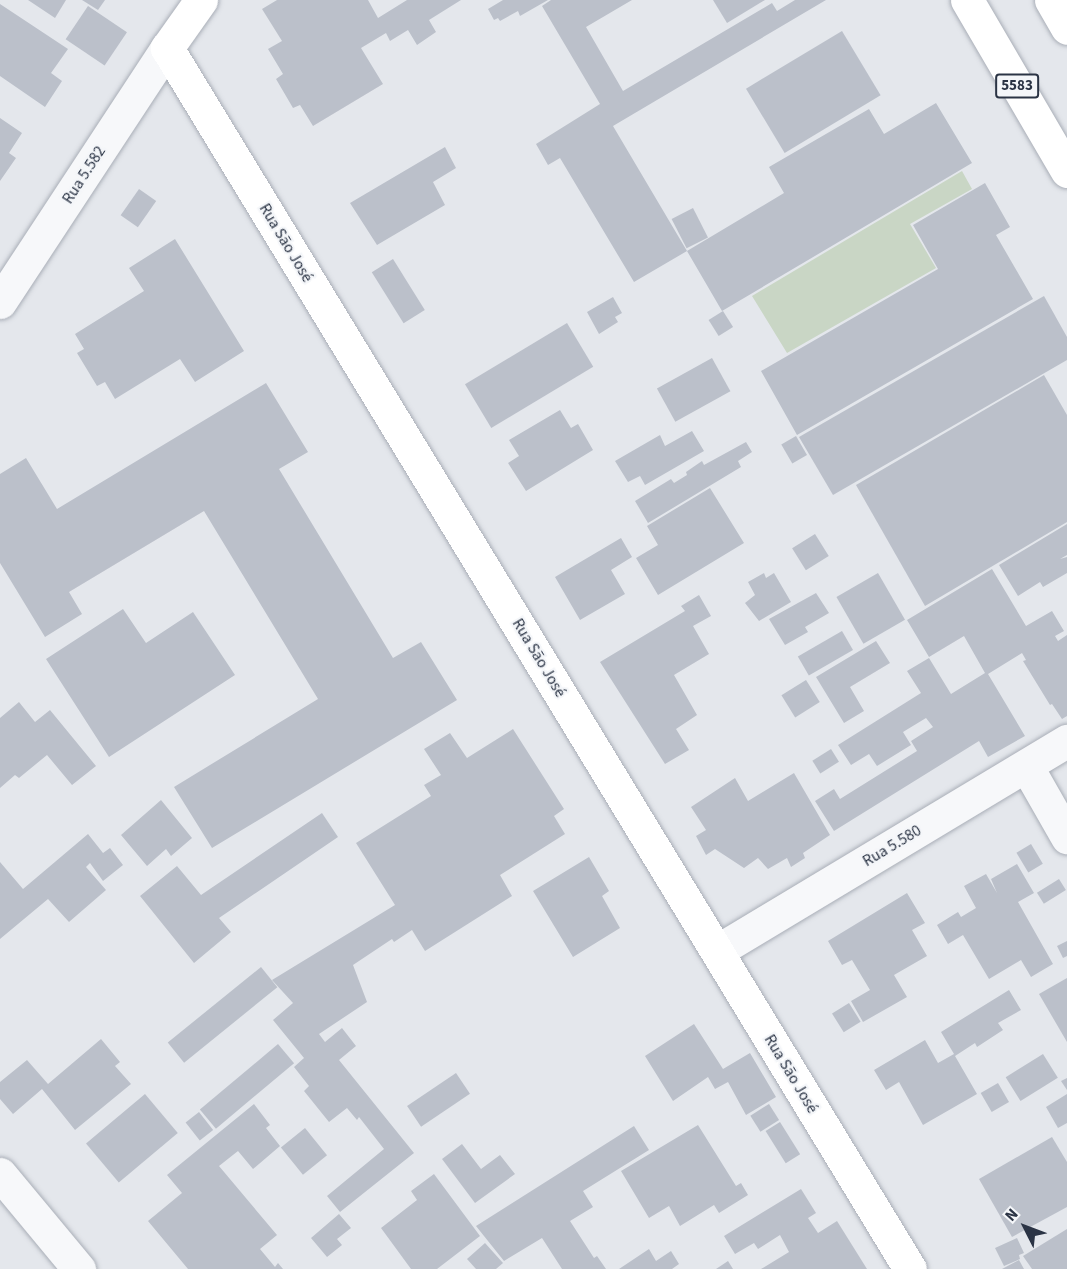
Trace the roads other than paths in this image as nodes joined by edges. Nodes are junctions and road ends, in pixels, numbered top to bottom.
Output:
1 (201, 0) edge
2 (967, 0) edge
3 (1051, 0) edge
4 (1067, 28) edge
5 (167, 48) junction
6 (1067, 171) edge
7 (0, 302) edge
8 (1067, 741) edge
9 (1027, 767) junction
10 (1067, 837) edge
11 (717, 951) junction
12 (0, 1174) edge
13 (79, 1269) edge
14 (910, 1269) edge

1 - 5 main road
2 - 6 main road, 5583
3 - 4 main road
5 - 7 street, Rua 5.582
5 - 11 main road, Rua São José
8 - 9 street, Rua 5.580
9 - 10 street
9 - 11 street, Rua 5.580
11 - 14 main road, Rua São José
12 - 13 street

